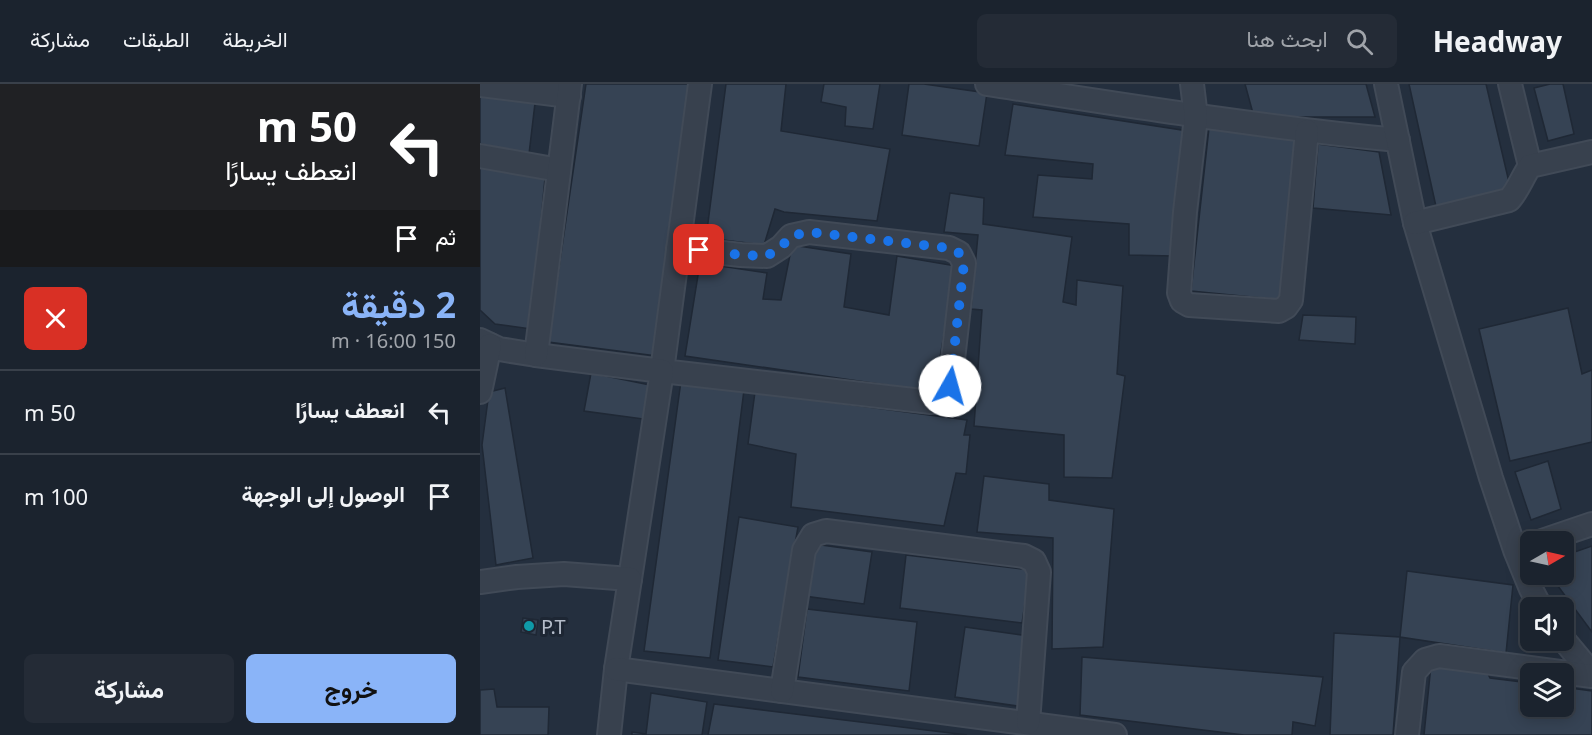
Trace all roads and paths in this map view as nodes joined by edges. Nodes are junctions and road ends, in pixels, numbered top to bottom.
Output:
1 (700, 84) edge
2 (987, 84) edge
3 (1192, 84) edge
4 (1386, 84) edge
5 (1510, 84) edge
6 (480, 85) edge
7 (569, 90) edge
8 (1196, 117) junction
9 (1307, 131) junction
10 (1398, 140) junction
11 (1592, 152) edge
12 (480, 156) edge
13 (1530, 166) junction
14 (559, 170) junction
15 (1415, 223) junction
16 (678, 248) junction
17 (485, 342) edge
18 (536, 355) junction
19 (662, 371) junction
20 (480, 392) edge
21 (1592, 524) edge
22 (1571, 531) edge
23 (1520, 542) edge
24 (630, 579) junction
25 (480, 582) edge
26 (1573, 651) edge
27 (616, 669) junction
28 (1592, 675) edge
29 (782, 691) junction
30 (1028, 723) junction
31 (609, 735) edge
32 (1115, 735) edge
33 (1407, 735) edge

1 - 16 street
2 - 8 street
3 - 8 street
4 - 10 street
5 - 13 street
6 - 7 street
7 - 14 street
8 - 9 street
8 - 9 street
9 - 10 street
10 - 15 street
11 - 13 street
12 - 14 street
13 - 15 street
14 - 18 street
15 - 23 street
16 - 19 street
16 - 19 street
17 - 18 street
17 - 20 street
18 - 19 street
19 - 24 street
21 - 22 street
24 - 25 street
24 - 27 street
26 - 28 street
27 - 29 street
27 - 31 street
28 - 33 street
29 - 30 street
29 - 30 street
30 - 32 street

